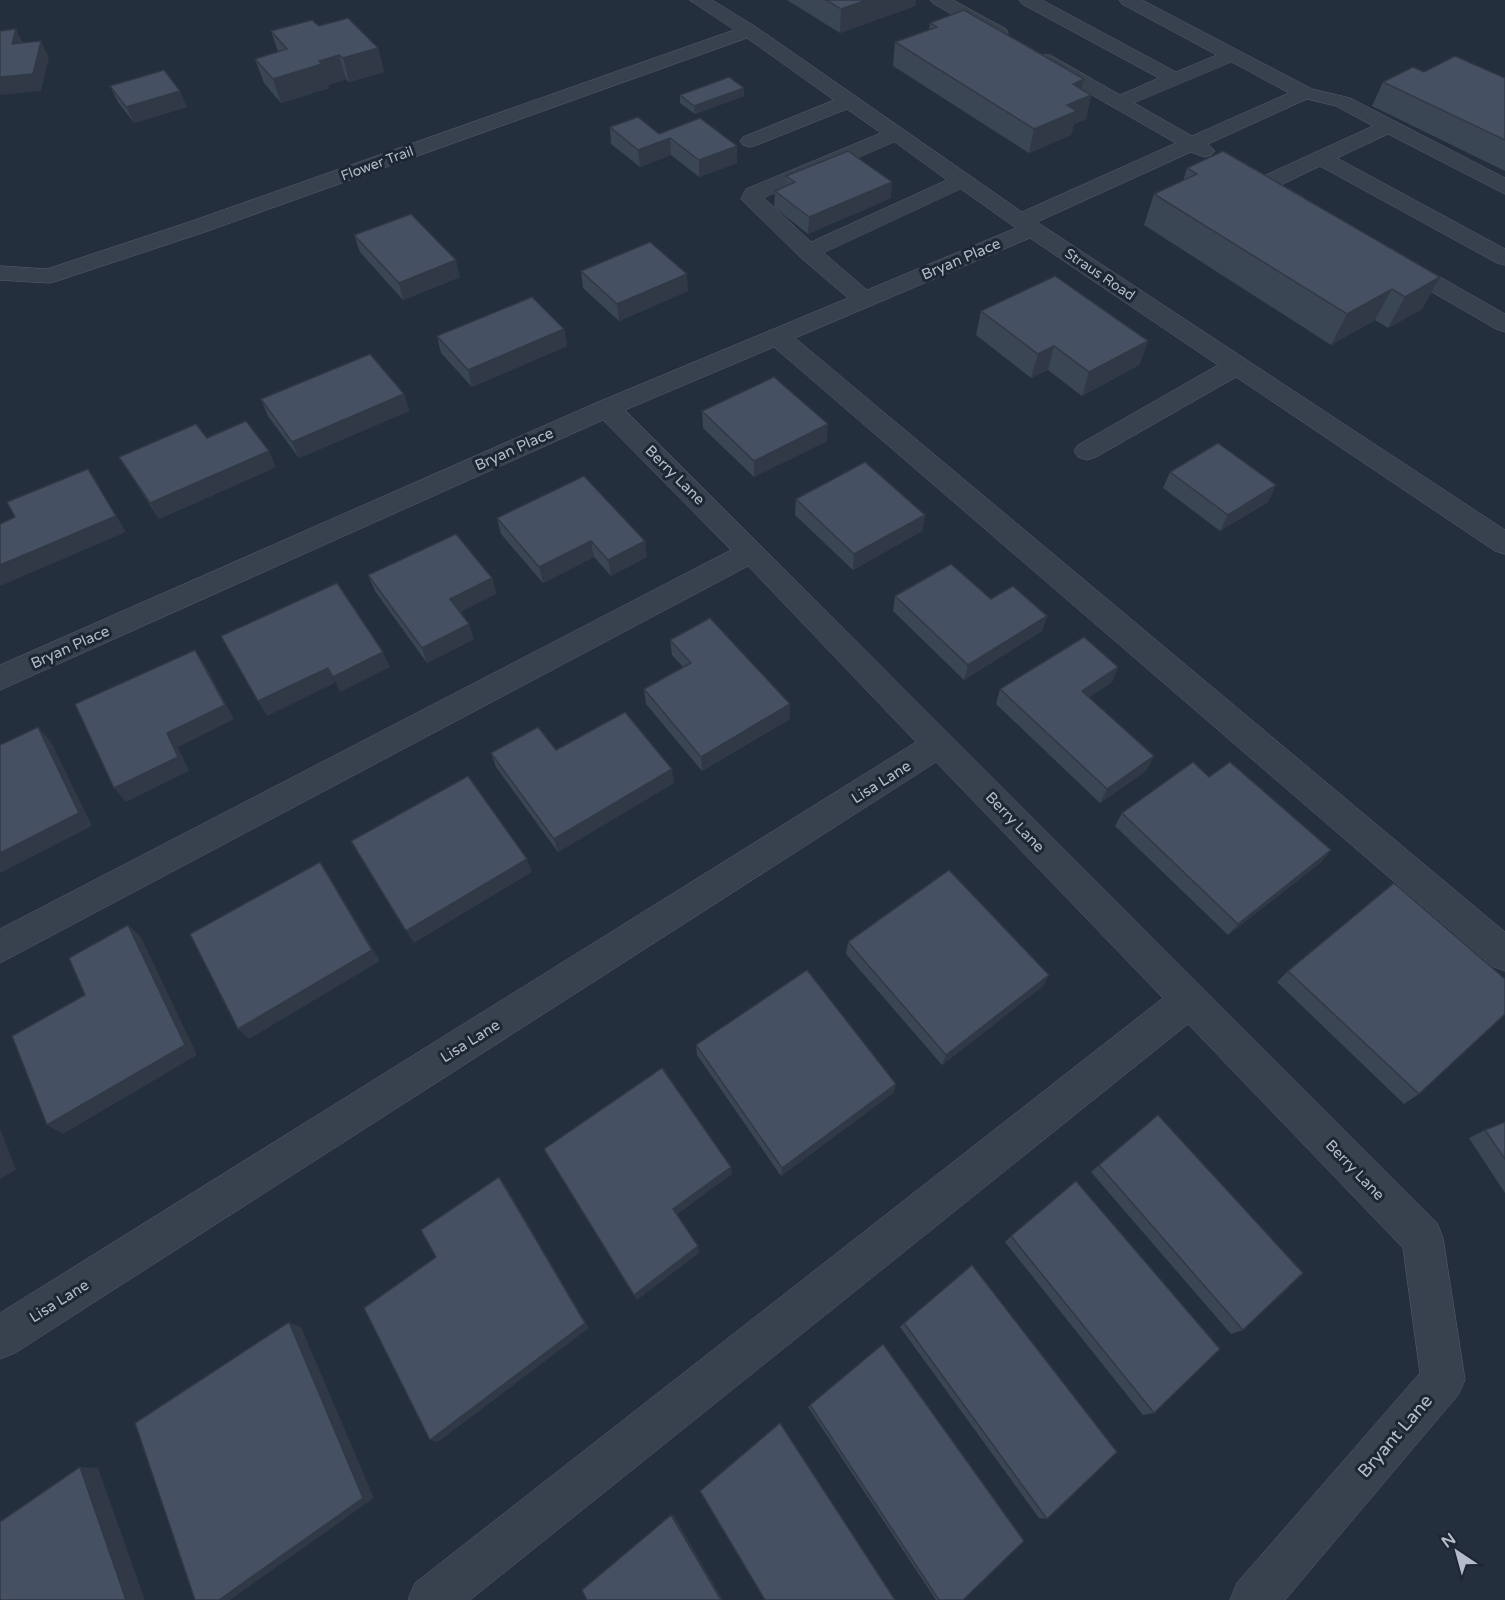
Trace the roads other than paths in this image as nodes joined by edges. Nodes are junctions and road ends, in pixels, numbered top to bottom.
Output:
1 (699, 0) edge
2 (940, 0) edge
3 (1028, 0) edge
4 (1128, 0) edge
5 (749, 31) junction
6 (1233, 55) junction
7 (1175, 79) junction
8 (1305, 93) junction
9 (849, 101) junction
10 (1119, 102) junction
11 (1389, 126) junction
12 (897, 134) junction
13 (750, 141) dead end
14 (1191, 144) junction
15 (1321, 158) junction
16 (1220, 159) edge
17 (962, 180) junction
18 (1505, 187) edge
19 (1312, 213) edge
20 (1026, 225) junction
21 (808, 252) junction
22 (1383, 254) edge
23 (1505, 258) edge
24 (0, 273) edge
25 (865, 300) junction
26 (1505, 324) edge
27 (778, 337) junction
28 (1238, 365) junction
29 (607, 408) junction
30 (1088, 451) dead end
31 (1505, 544) edge
32 (751, 552) junction
33 (0, 678) edge
34 (939, 744) junction
35 (0, 947) edge
36 (1505, 954) edge
37 (1189, 1000) junction
38 (1422, 1238) joint
39 (0, 1338) edge
40 (432, 1600) edge
41 (1254, 1600) edge

1 - 5 street, Straus Road
2 - 10 street
3 - 7 street
4 - 6 street
5 - 9 street, Straus Road
5 - 24 street, Flower Trail
6 - 7 street
6 - 8 street
7 - 10 street
8 - 11 street
8 - 14 street, Bryan Place
9 - 12 street, Straus Road
9 - 13 street
10 - 14 street
11 - 15 street
11 - 18 street
12 - 17 street, Straus Road
12 - 21 street
14 - 16 street
14 - 20 street, Bryan Place
15 - 19 street
15 - 23 street
17 - 20 street, Straus Road
17 - 21 street
20 - 25 street, Bryan Place
20 - 28 street, Straus Road
21 - 25 street
22 - 26 street
25 - 27 street, Bryan Place
27 - 29 street, Bryan Place
27 - 36 street
28 - 30 street
28 - 31 street, Straus Road
29 - 32 street, Berry Lane
29 - 33 street, Bryan Place
32 - 34 street, Berry Lane
32 - 35 street
34 - 37 street, Berry Lane
34 - 39 street, Lisa Lane
37 - 38 street, Berry Lane
37 - 40 street
38 - 41 street, Bryant Lane

